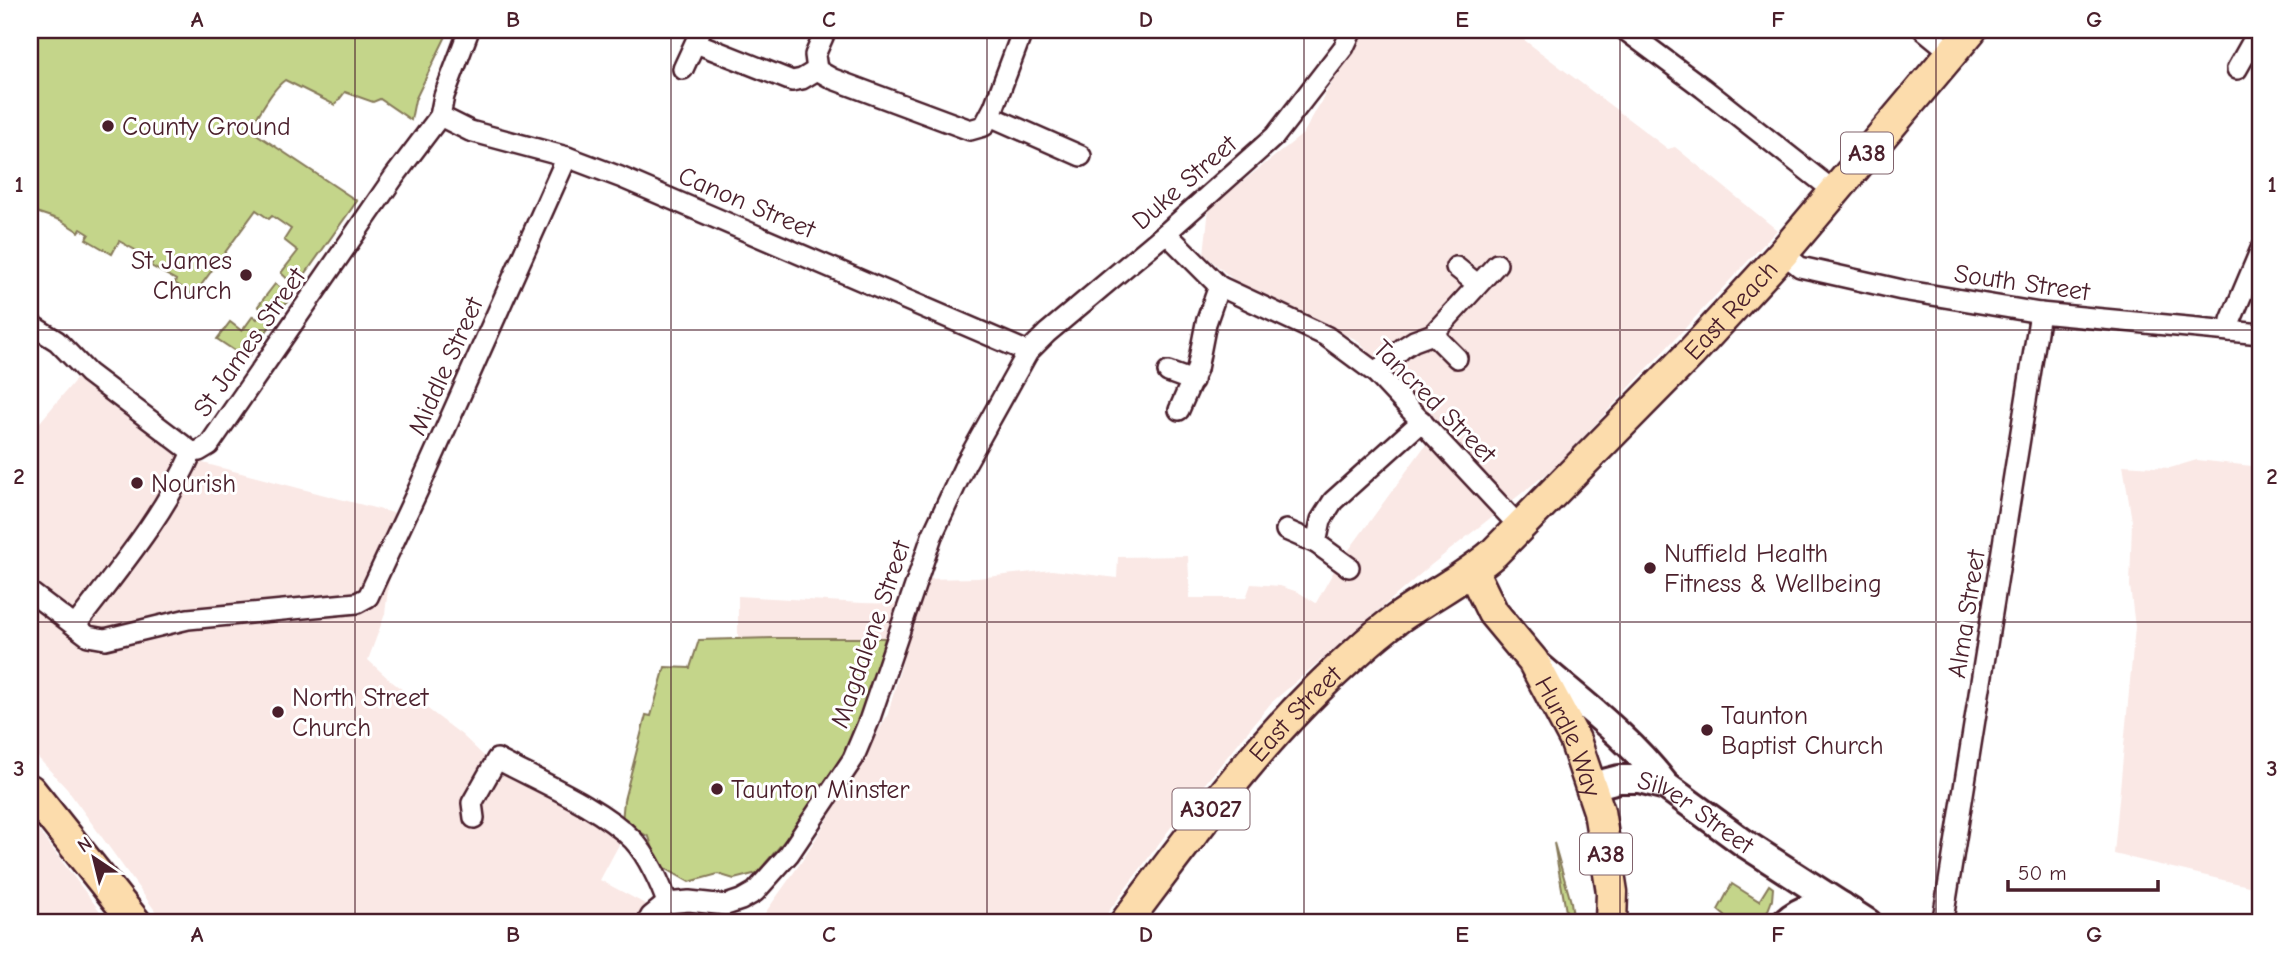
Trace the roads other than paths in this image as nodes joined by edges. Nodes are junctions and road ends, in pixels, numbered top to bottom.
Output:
1 (469, 30) edge
2 (826, 30) edge
3 (1023, 30) edge
4 (1352, 30) edge
5 (1625, 30) edge
6 (1924, 30) edge
7 (1971, 30) edge
8 (699, 36) edge
9 (2257, 42) edge
10 (1952, 54) junction
11 (683, 69) dead end
12 (2237, 69) dead end
13 (817, 70) junction
14 (440, 116) junction
15 (987, 121) junction
16 (1081, 156) dead end
17 (568, 157) junction
18 (1835, 192) junction
19 (1166, 233) junction
20 (2261, 249) edge
21 (1783, 253) junction
22 (1497, 264) dead end
23 (1456, 267) dead end
24 (1477, 284) junction
25 (1219, 286) junction
26 (2040, 313) junction
27 (30, 324) edge
28 (2230, 331) junction
29 (1433, 334) junction
30 (2261, 334) edge
31 (1028, 352) junction
32 (1457, 358) dead end
33 (1168, 372) dead end
34 (1376, 373) junction
35 (1193, 381) junction
36 (1179, 410) dead end
37 (1422, 421) junction
38 (192, 452) junction
39 (1519, 526) junction
40 (1286, 530) dead end
41 (1315, 543) junction
42 (1349, 567) dead end
43 (1473, 572) junction
44 (30, 592) edge
45 (75, 626) junction
46 (1533, 660) junction
47 (1592, 786) junction
48 (1666, 786) junction
49 (30, 790) edge
50 (474, 818) dead end
51 (1789, 872) junction
52 (667, 903) junction
53 (1842, 905) junction
54 (1790, 919) edge
55 (136, 923) edge
56 (647, 923) edge
57 (1125, 923) edge
58 (1611, 923) edge
59 (1868, 923) edge
60 (1940, 923) edge

1 - 14 street
2 - 13 street
3 - 15 street
4 - 19 street, Duke Street
5 - 18 street
6 - 10 street
7 - 10 main road, East Reach / A38
8 - 11 street
8 - 13 street
9 - 12 street
10 - 18 main road, East Reach / A38
13 - 15 street
14 - 17 street, Canon Street
14 - 38 street, St James Street
15 - 16 street
17 - 31 street, Canon Street
17 - 45 street, Middle Street
18 - 21 main road, East Reach / A38
19 - 25 street, Tancred Street
19 - 31 street, Duke Street
20 - 28 street
21 - 26 street, South Street
21 - 39 main road, East Reach / A38
22 - 24 street
23 - 24 street
24 - 29 street
25 - 34 street, Tancred Street
25 - 35 street
26 - 28 street, South Street
26 - 60 street, Alma Street
27 - 38 street
28 - 30 street, South Street
29 - 32 street
29 - 34 street
31 - 52 street, Magdalene Street
33 - 35 street
34 - 37 street, Tancred Street
35 - 36 street
37 - 39 street, Tancred Street
37 - 41 street
38 - 45 street, St James Street
39 - 43 main road, East Reach / A38
40 - 41 street
41 - 42 street
43 - 46 main road, Hurdle Way / A38
43 - 57 main road, East Street / A3027
44 - 45 street
46 - 47 main road, Hurdle Way / A38
46 - 48 main road
47 - 48 main road, Silver Street
47 - 58 main road, Hurdle Way / A38
48 - 51 main road, Silver Street
49 - 55 main road
50 - 52 street
51 - 53 main road, Silver Street
51 - 54 main road
52 - 56 street
53 - 54 main road
53 - 59 main road, Silver Street

